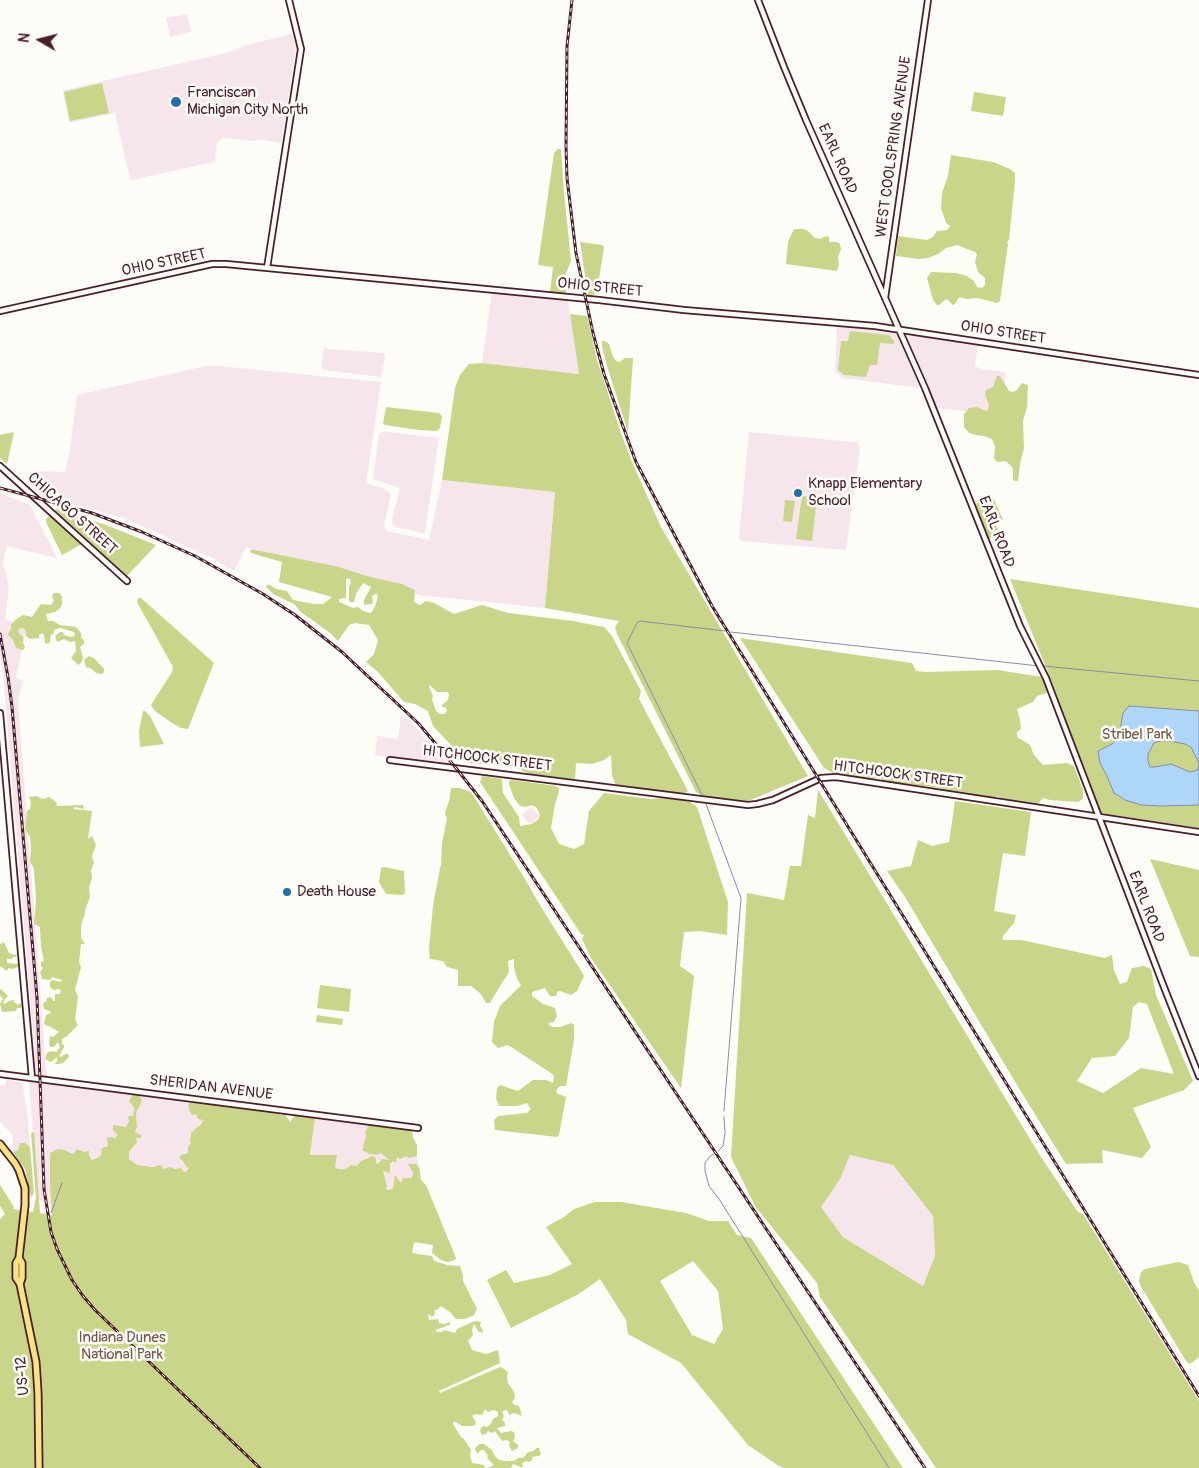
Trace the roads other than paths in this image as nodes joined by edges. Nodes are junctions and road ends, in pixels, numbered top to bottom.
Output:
1 (289, 0) edge
2 (758, 0) edge
3 (928, 0) edge
4 (268, 268) junction
5 (885, 298) junction
6 (0, 311) edge
7 (899, 329) junction
8 (1199, 375) edge
9 (0, 466) edge
10 (127, 581) dead end
11 (0, 713) edge
12 (390, 760) dead end
13 (1099, 817) junction
14 (1199, 832) edge
15 (0, 1074) edge
16 (1199, 1076) edge
17 (32, 1078) junction
18 (418, 1128) dead end
19 (0, 1144) edge
20 (39, 1468) edge

1 - 4 street
2 - 5 street, EARL ROAD
3 - 5 street, WEST COOLSPRING AVENUE
4 - 6 street, OHIO STREET
4 - 7 street, OHIO STREET
5 - 7 street, EARL ROAD
7 - 8 street, OHIO STREET
7 - 13 street, EARL ROAD
9 - 10 street, CHICAGO STREET
11 - 17 street
12 - 13 street, HITCHCOCK STREET
13 - 14 street, HITCHCOCK STREET
13 - 16 street, EARL ROAD
15 - 17 street, SHERIDAN AVENUE
17 - 18 street, SHERIDAN AVENUE
19 - 20 main road, US-12

